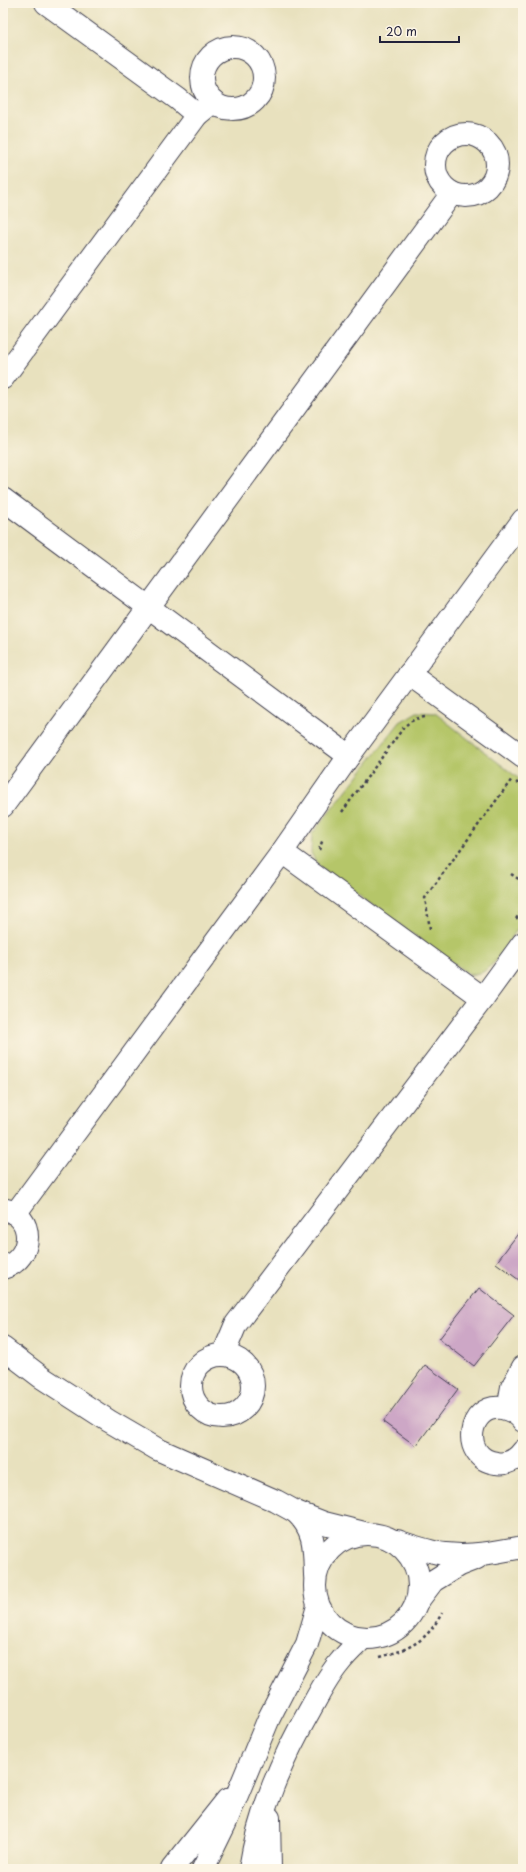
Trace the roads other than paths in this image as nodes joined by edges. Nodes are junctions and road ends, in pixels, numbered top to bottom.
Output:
1 (46, 3) edge
2 (452, 193) dead end
3 (3, 378) edge
4 (3, 499) edge
5 (523, 520) edge
6 (150, 607) junction
7 (409, 674) junction
8 (349, 756) junction
9 (523, 757) edge
10 (3, 806) edge
11 (282, 852) junction
12 (523, 943) edge
13 (484, 998) junction
14 (9, 1212) edge
15 (3, 1268) edge
16 (3, 1348) edge
17 (224, 1355) dead end
18 (523, 1368) edge
19 (516, 1415) edge
20 (523, 1451) edge
21 (296, 1512) junction
22 (364, 1534) junction
23 (392, 1540) junction
24 (523, 1548) edge
25 (488, 1554) junction
26 (316, 1578) junction
27 (417, 1602) junction
28 (318, 1606) junction
29 (363, 1638) junction
30 (242, 1782) junction
31 (270, 1791) junction
32 (172, 1869) edge
33 (203, 1869) edge
34 (250, 1869) edge
35 (270, 1869) edge

1 - 3 street
2 - 6 street
4 - 6 street
5 - 7 street
6 - 8 street
6 - 10 street
7 - 8 street
7 - 9 street
8 - 11 street
11 - 13 street
11 - 14 street
12 - 13 street
13 - 17 street
14 - 15 street
16 - 21 street
18 - 19 street
19 - 20 street
21 - 22 street
21 - 26 street
22 - 23 street
22 - 26 street
23 - 25 street
23 - 27 street
24 - 25 street
25 - 27 street
26 - 28 street
27 - 29 street
28 - 29 street
28 - 30 street
29 - 31 street
30 - 32 street
30 - 33 street
31 - 34 street
31 - 35 street

